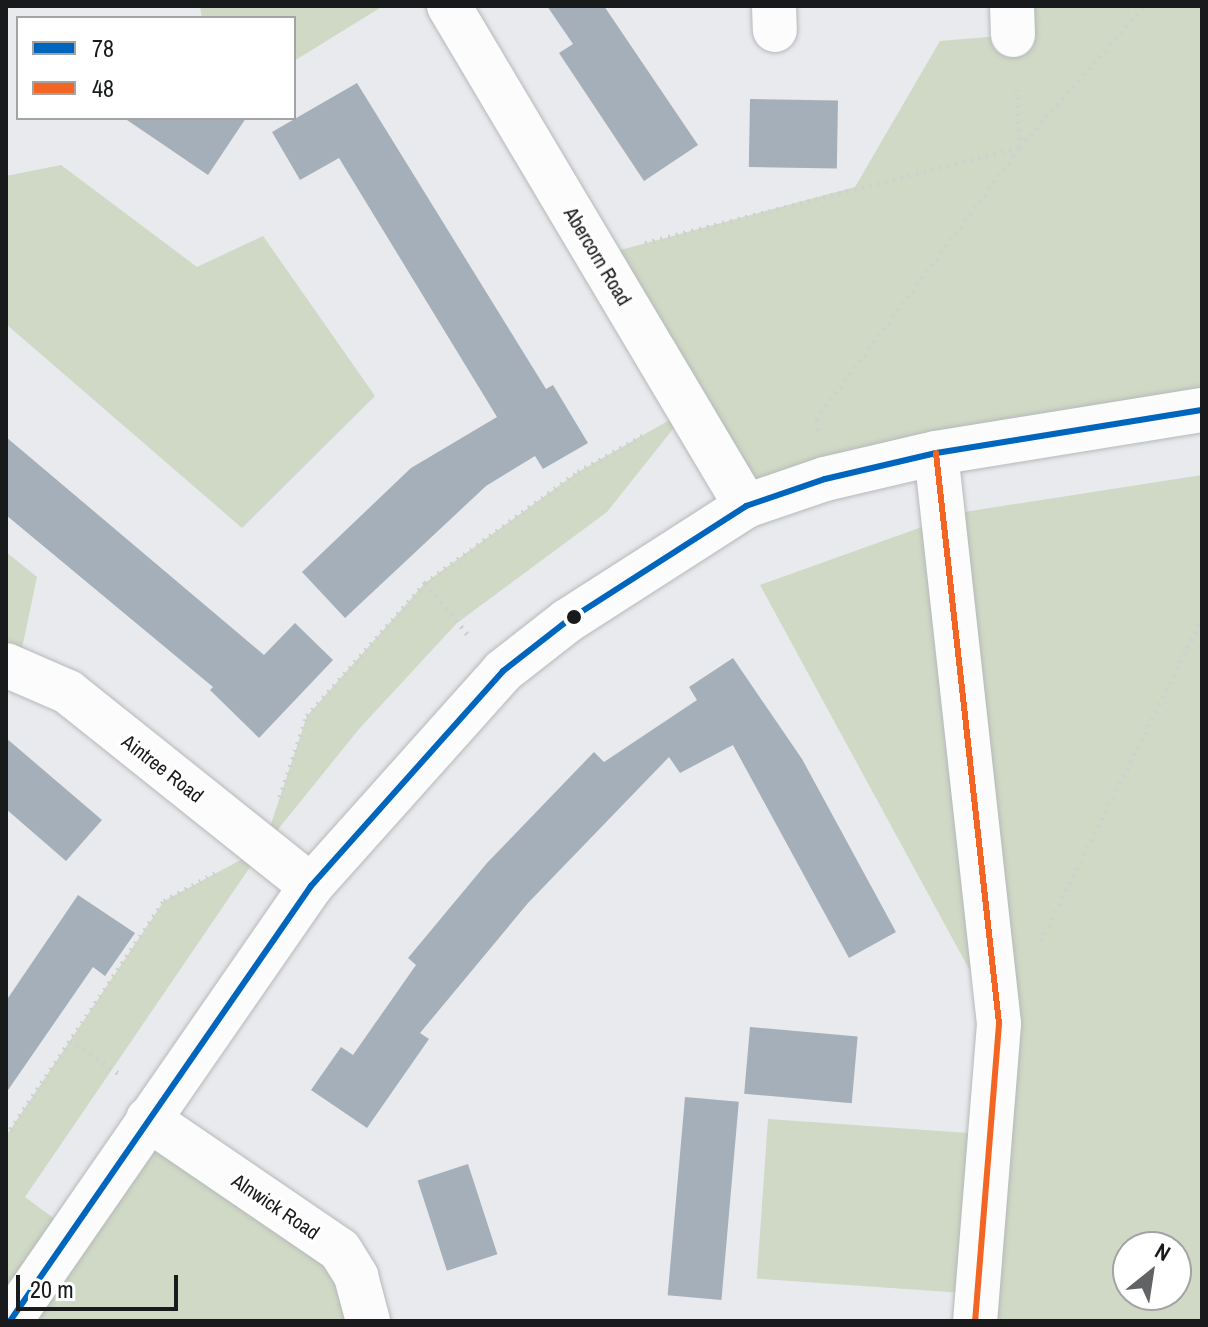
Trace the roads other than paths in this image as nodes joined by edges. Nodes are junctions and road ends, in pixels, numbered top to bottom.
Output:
1 (449, 6) edge
2 (1202, 410) edge
3 (936, 453) junction
4 (746, 506) junction
5 (6, 665) edge
6 (311, 886) junction
7 (154, 1110) junction
8 (10, 1321) edge
9 (368, 1321) edge
10 (975, 1321) edge

1 - 4 street, Abercorn Road
2 - 3 street
3 - 4 street
3 - 10 street
4 - 6 street
5 - 6 street, Aintree Road
6 - 7 street
7 - 8 street
7 - 9 street, Alnwick Road

